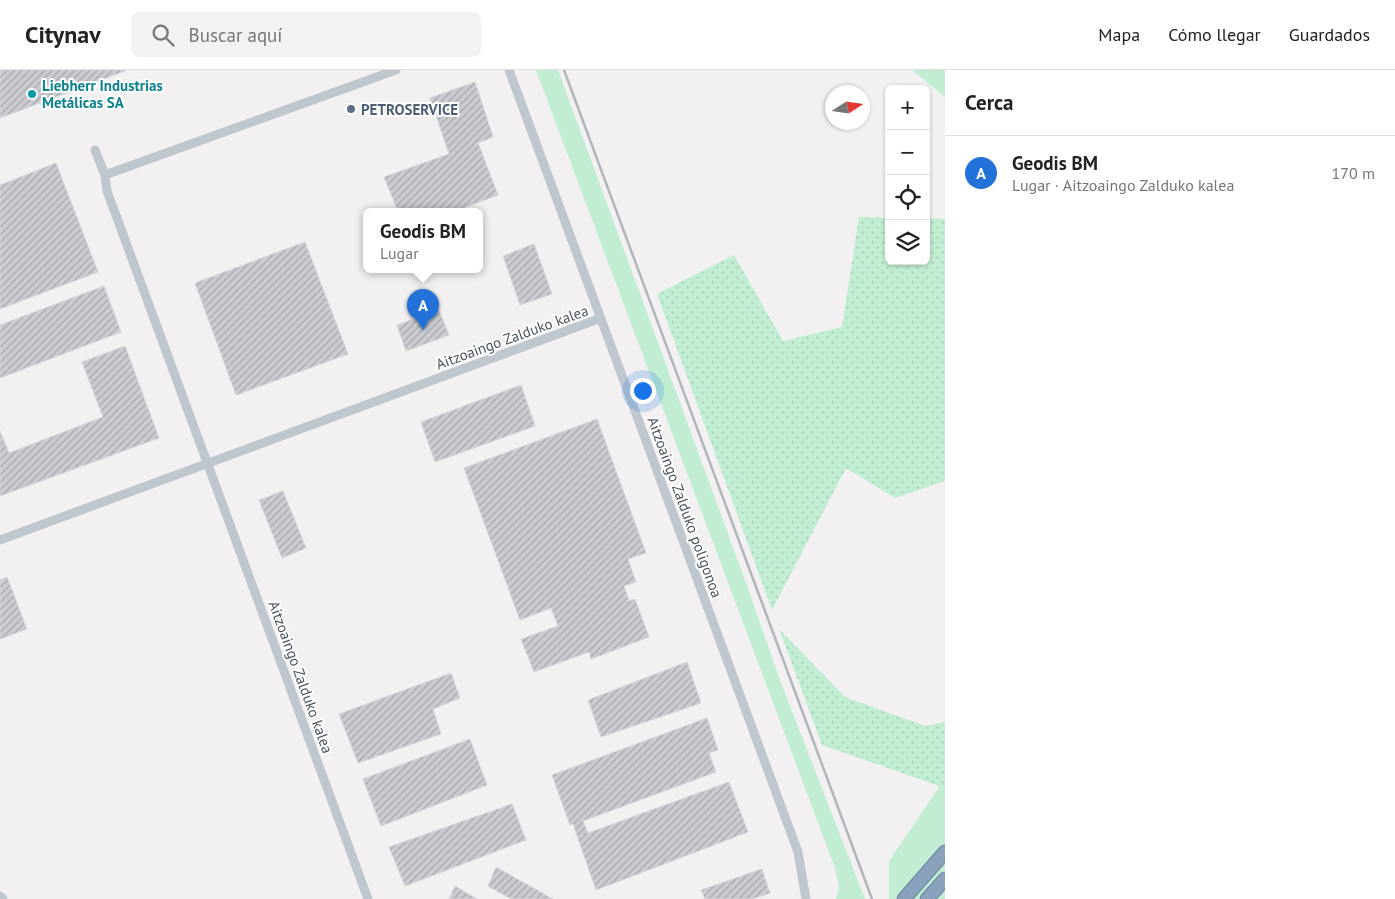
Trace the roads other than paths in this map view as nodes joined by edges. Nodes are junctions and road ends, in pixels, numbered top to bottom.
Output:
1 (396, 70) edge
2 (509, 70) edge
3 (95, 150) dead end
4 (105, 175) junction
5 (601, 318) junction
6 (208, 464) junction
7 (0, 540) edge
8 (944, 853) edge
9 (943, 882) edge
10 (0, 896) edge
11 (3, 899) edge
12 (368, 899) edge
13 (806, 899) edge
14 (904, 899) edge
15 (927, 899) edge

1 - 4 street
2 - 5 street, Aitzoaingo Zalduko poligonoa
3 - 4 street, Aitzoaingo Zalduko kalea
4 - 6 street, Aitzoaingo Zalduko kalea
5 - 6 street, Aitzoaingo Zalduko kalea
5 - 13 street, Aitzoaingo Zalduko poligonoa
6 - 7 street, Aitzoaingo Zalduko kalea
6 - 12 street, Aitzoaingo Zalduko kalea
8 - 14 highway
9 - 15 highway
10 - 11 street

